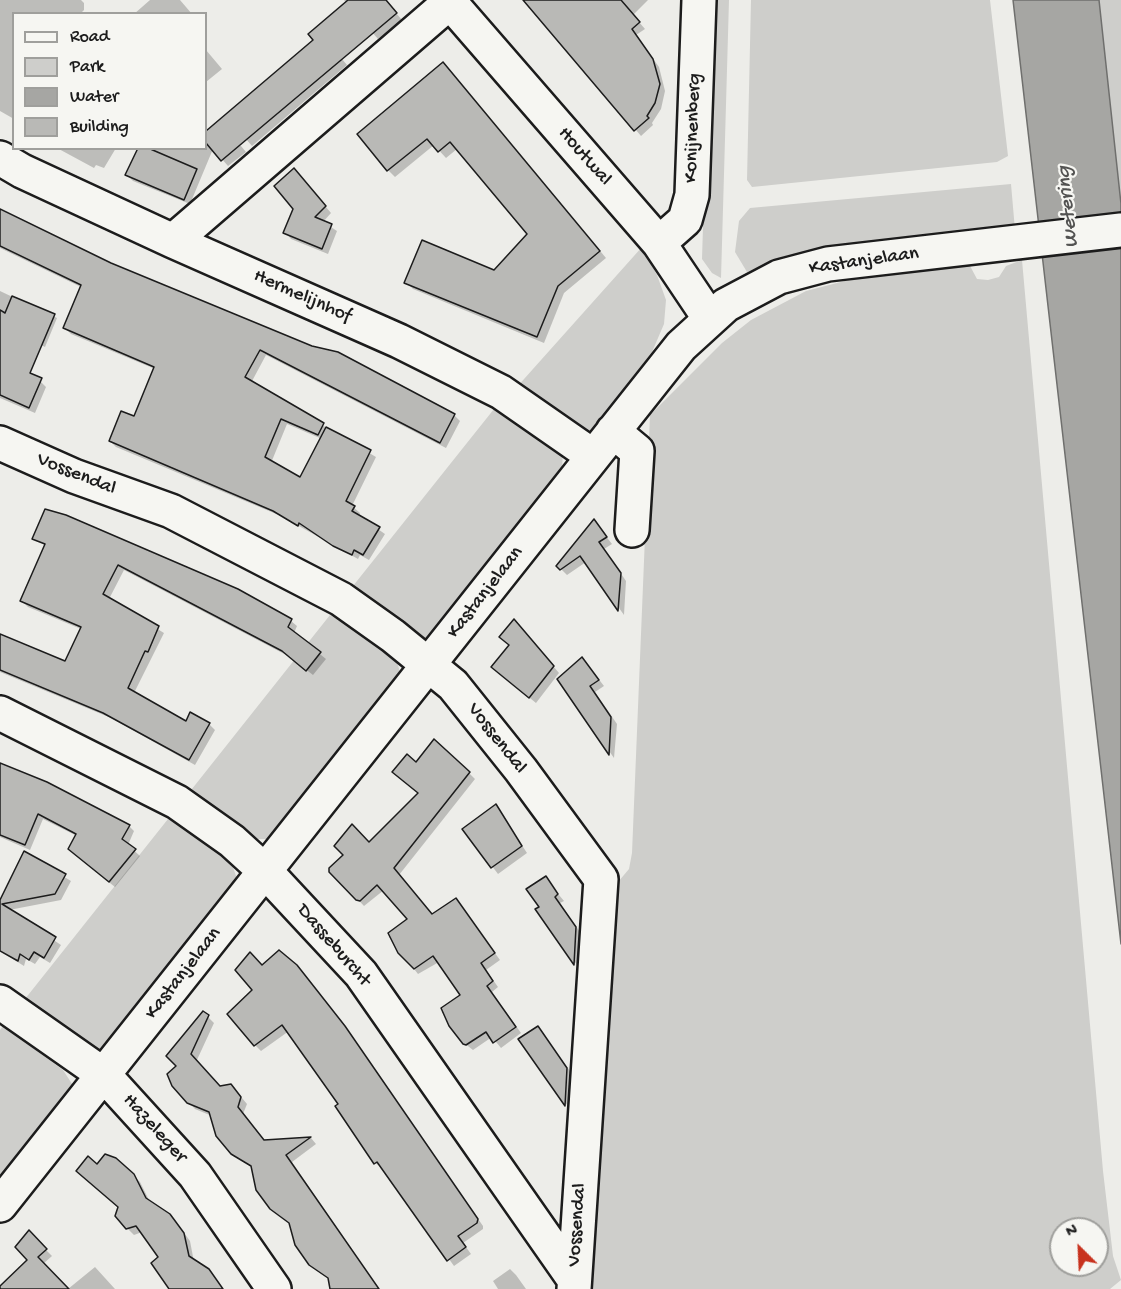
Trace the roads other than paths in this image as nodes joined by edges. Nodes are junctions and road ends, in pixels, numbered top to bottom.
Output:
1 (699, 0) edge
2 (449, 1) edge
3 (0, 158) edge
4 (1121, 230) edge
5 (173, 241) junction
6 (660, 243) junction
7 (710, 319) junction
8 (613, 431) junction
9 (0, 443) edge
10 (593, 456) junction
11 (632, 530) dead end
12 (430, 664) junction
13 (0, 713) edge
14 (266, 872) junction
15 (0, 1002) edge
16 (104, 1075) junction
17 (0, 1205) edge
18 (574, 1284) edge
19 (274, 1289) edge

1 - 6 street, Konijnenberg
2 - 5 street, Houtwal
2 - 6 street, Houtwal
3 - 5 street, Hermelijnhof
4 - 7 street, Kastanjelaan
5 - 10 street, Hermelijnhof
6 - 7 street, Houtwal
7 - 8 street, Kastanjelaan
8 - 10 street, Kastanjelaan
8 - 11 street
9 - 12 street, Vossendal
10 - 12 street, Kastanjelaan
12 - 14 street, Kastanjelaan
12 - 18 street, Vossendal
13 - 14 street, Dasseburcht
14 - 16 street, Kastanjelaan
14 - 18 street, Dasseburcht
15 - 16 street, Hazeleger
16 - 17 street, Kastanjelaan
16 - 19 street, Hazeleger

